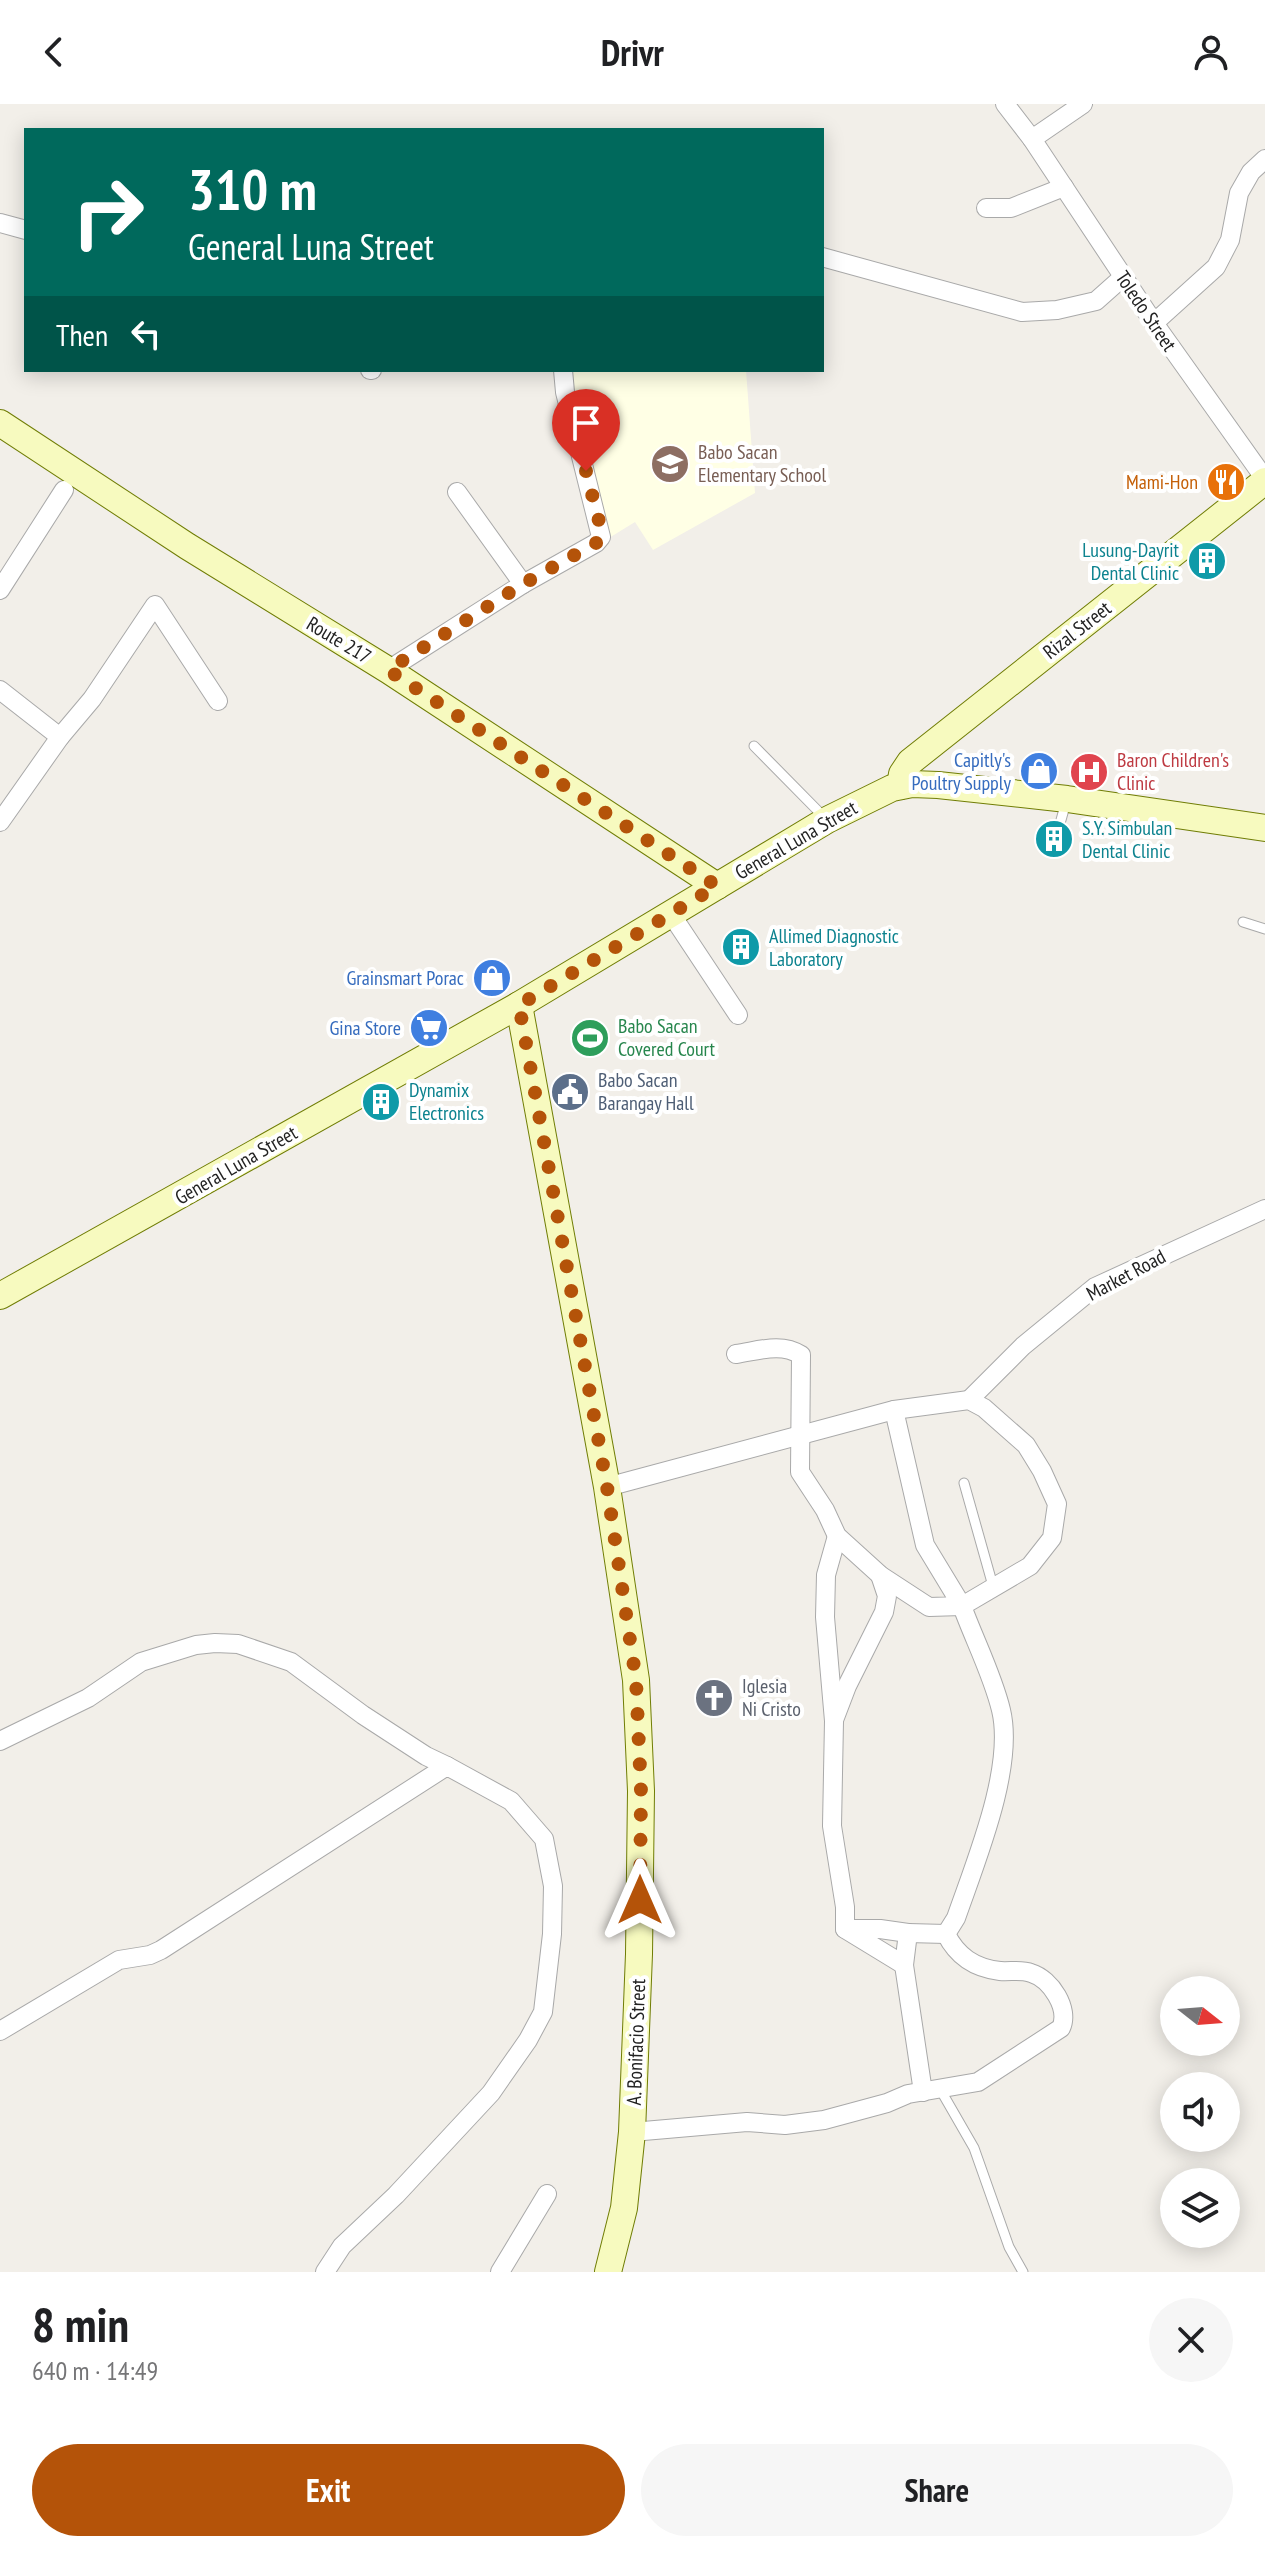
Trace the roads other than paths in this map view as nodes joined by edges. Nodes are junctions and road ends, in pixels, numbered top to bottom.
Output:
1 (1005, 104) edge
2 (1083, 104) edge
3 (1032, 139) junction
4 (1265, 159) edge
5 (1064, 187) junction
6 (986, 208) dead end
7 (0, 223) edge
8 (24, 229) edge
9 (824, 258) edge
10 (1123, 277) junction
11 (1154, 323) junction
12 (563, 372) edge
13 (0, 423) edge
14 (1265, 480) edge
15 (64, 490) dead end
16 (457, 492) dead end
17 (523, 584) junction
18 (0, 590) edge
19 (388, 670) junction
20 (0, 690) edge
21 (218, 701) dead end
22 (60, 737) junction
23 (754, 746) dead end
24 (900, 786) junction
25 (827, 820) junction
26 (0, 822) edge
27 (1265, 828) edge
28 (717, 886) junction
29 (671, 914) junction
30 (1243, 922) dead end
31 (1265, 929) edge
32 (519, 1005) junction
33 (738, 1015) dead end
34 (1265, 1209) edge
35 (0, 1296) edge
36 (736, 1354) dead end
37 (969, 1400) junction
38 (894, 1410) junction
39 (799, 1433) junction
40 (964, 1483) dead end
41 (607, 1487) junction
42 (837, 1536) junction
43 (880, 1575) junction
44 (993, 1586) junction
45 (962, 1606) junction
46 (834, 1721) junction
47 (0, 1741) edge
48 (447, 1766) junction
49 (845, 1929) junction
50 (908, 1933) junction
51 (946, 1934) junction
52 (904, 1965) junction
53 (0, 2031) edge
54 (932, 2091) junction
55 (632, 2132) junction
56 (547, 2194) dead end
57 (325, 2272) edge
58 (500, 2272) edge
59 (608, 2272) edge
60 (1023, 2272) edge

1 - 3 street, Toledo Street
2 - 3 street
3 - 5 street, Toledo Street
4 - 11 street
5 - 6 street
5 - 10 street, Toledo Street
7 - 8 street
9 - 10 street
10 - 11 street, Toledo Street
11 - 14 street, Toledo Street
12 - 17 street
13 - 19 main road, Route 217
14 - 24 main road, Rizal Street
15 - 18 street
16 - 17 street
17 - 19 street
19 - 28 main road, Route 217
20 - 22 street
21 - 22 street
22 - 26 street
23 - 25 lane
24 - 25 main road, General Luna Street
24 - 27 main road, General Luna Street
25 - 28 main road, General Luna Street
28 - 29 main road, General Luna Street
29 - 32 main road, General Luna Street
29 - 33 street
30 - 31 lane
32 - 35 main road, General Luna Street
32 - 41 main road, A. Bonifacio Street
34 - 37 street, Market Road
36 - 39 street
37 - 38 street
37 - 44 street
38 - 39 street
38 - 45 street
39 - 41 street
39 - 42 street
40 - 44 lane
41 - 55 main road, A. Bonifacio Street
42 - 43 street
42 - 46 street
43 - 45 street
43 - 46 street
44 - 45 street
45 - 51 street
46 - 49 street
47 - 48 street
48 - 53 street
48 - 57 street
49 - 50 street
49 - 52 street
50 - 51 street
50 - 52 street
51 - 54 street
52 - 54 street
54 - 55 street
54 - 60 lane
55 - 59 main road, A. Bonifacio Street
56 - 58 street

